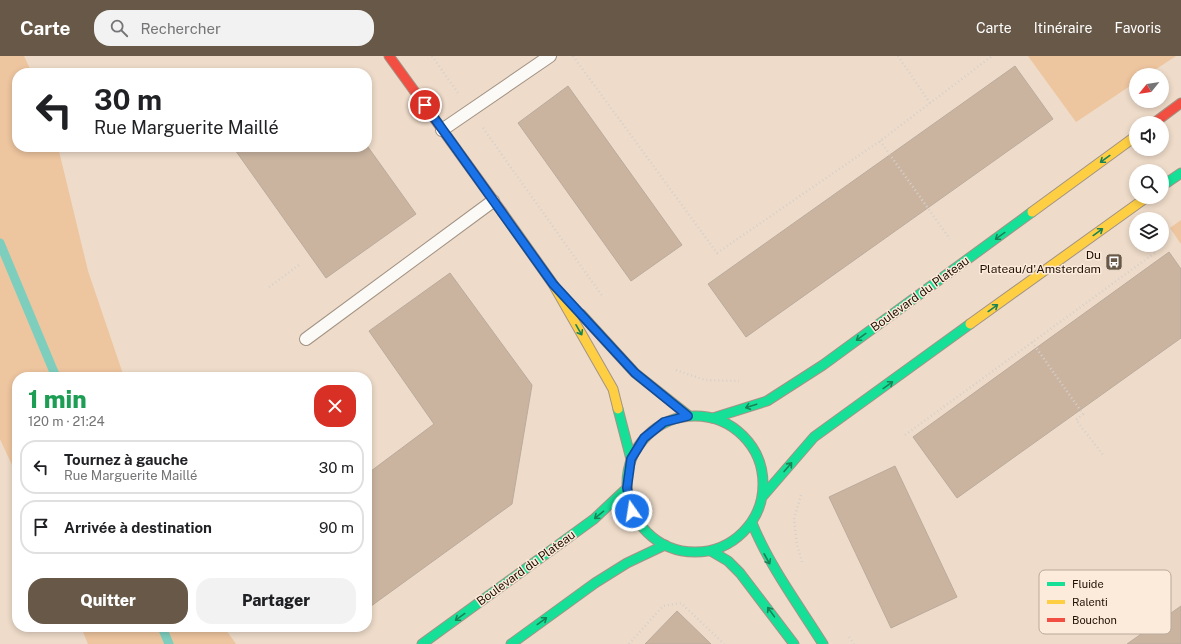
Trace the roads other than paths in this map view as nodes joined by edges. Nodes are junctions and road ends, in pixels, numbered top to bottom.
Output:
1 (389, 56) edge
2 (550, 56) edge
3 (1181, 103) edge
4 (1163, 116) edge
5 (442, 130) junction
6 (1129, 141) edge
7 (1181, 172) edge
8 (1169, 181) edge
9 (493, 201) junction
10 (1137, 204) edge
11 (553, 284) junction
12 (306, 339) dead end
13 (688, 416) junction
14 (713, 418) junction
15 (631, 459) junction
16 (627, 488) junction
17 (763, 496) junction
18 (752, 523) junction
19 (665, 545) junction
20 (711, 551) junction
21 (422, 644) edge
22 (511, 644) edge
23 (794, 644) edge
24 (823, 644) edge

1 - 5 main road
2 - 5 lane
3 - 4 main road
5 - 9 main road
6 -> 14 main road, Boulevard du Plateau
7 - 8 main road
9 - 11 main road
9 - 12 lane
17 -> 10 main road
11 - 13 main road
11 -> 15 main road
13 - 14 main road
13 - 15 main road
14 - 17 main road
15 - 16 main road
16 - 19 main road
16 -> 21 main road, Boulevard du Plateau
17 - 18 main road
18 - 20 main road
18 -> 24 main road
19 - 20 main road
22 -> 19 main road
23 -> 20 main road

